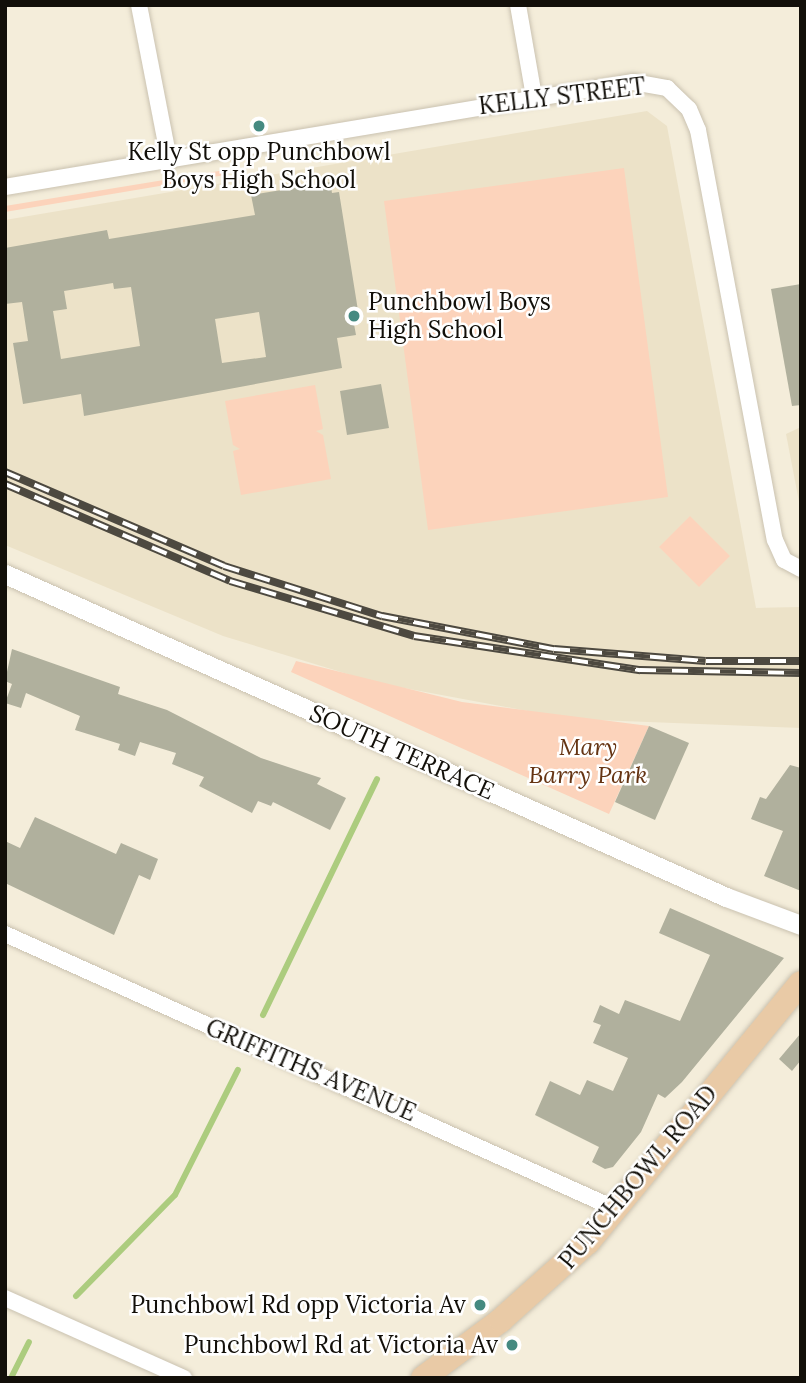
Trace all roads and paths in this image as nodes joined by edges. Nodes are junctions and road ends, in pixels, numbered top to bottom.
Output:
1 (139, 5) edge
2 (517, 5) edge
3 (534, 97) junction
4 (169, 160) junction
5 (5, 187) edge
6 (795, 567) edge
7 (5, 574) edge
8 (801, 925) edge
9 (5, 934) edge
10 (801, 983) edge
11 (616, 1209) junction
12 (5, 1298) edge
13 (438, 1374) edge
14 (184, 1378) edge

1 - 4 street
2 - 3 street
3 - 4 street, KELLY STREET
3 - 6 street, KELLY STREET
4 - 5 street, KELLY STREET
7 - 8 street, SOUTH TERRACE
9 - 11 street, GRIFFITHS AVENUE
10 - 11 main road, PUNCHBOWL ROAD
11 - 13 main road, PUNCHBOWL ROAD
12 - 14 street

